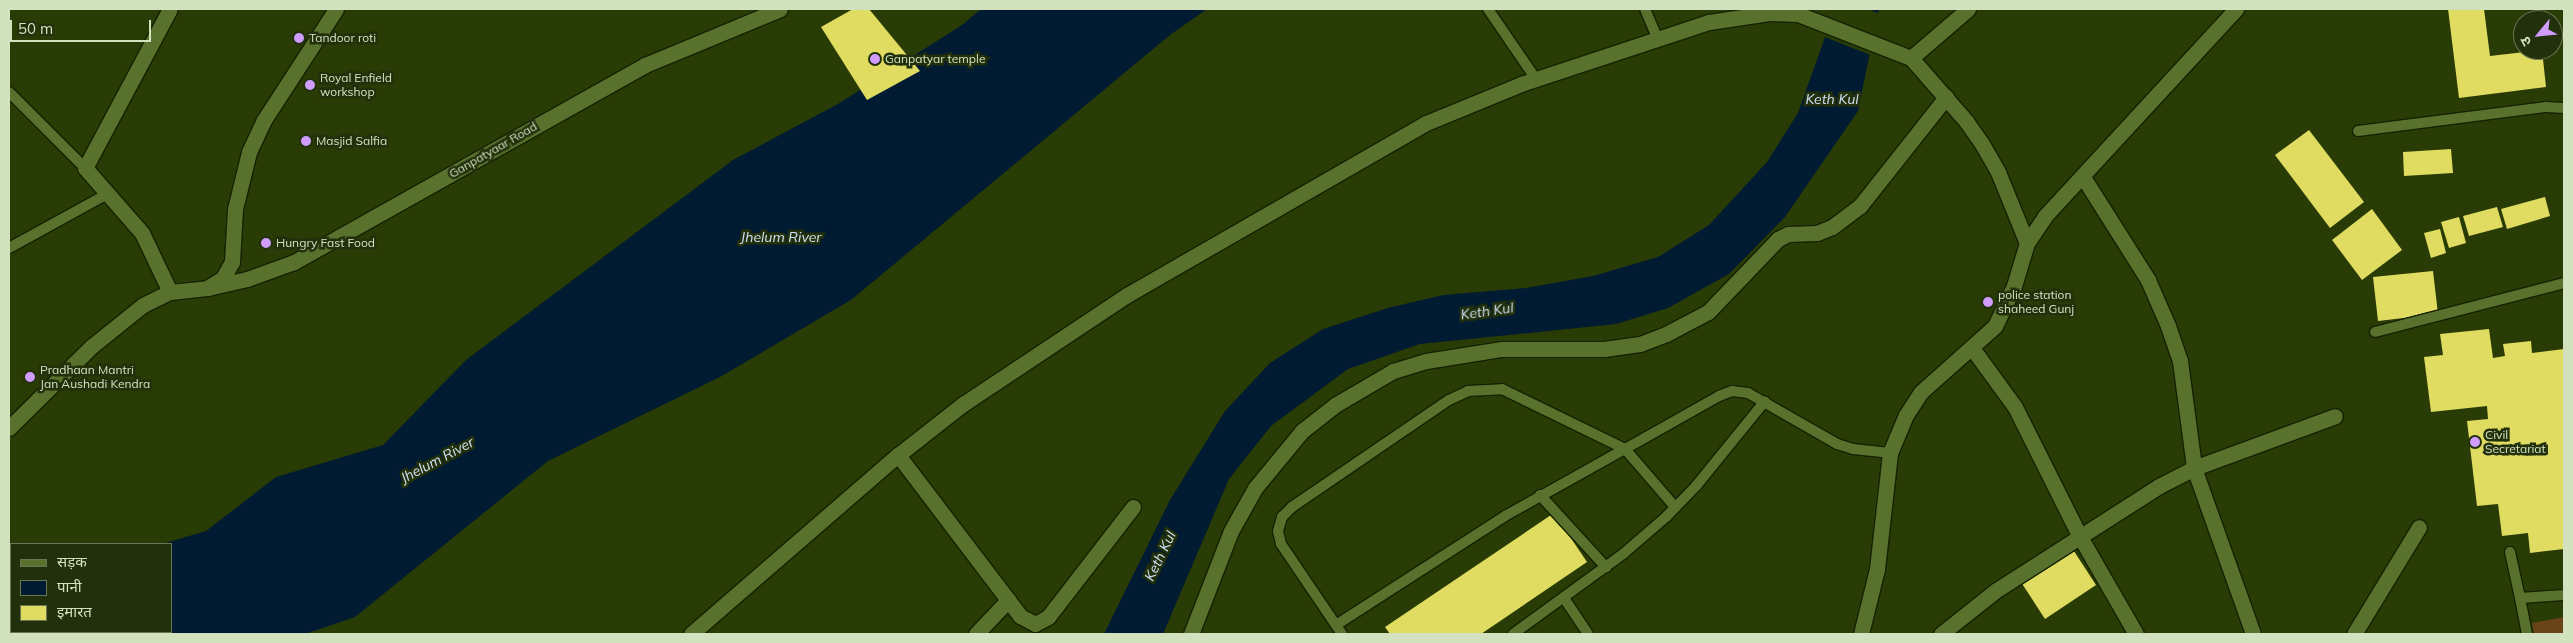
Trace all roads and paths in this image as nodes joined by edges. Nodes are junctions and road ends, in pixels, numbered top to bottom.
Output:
1 (170, 9) edge
2 (336, 9) edge
3 (780, 9) edge
4 (1645, 9) edge
5 (1968, 9) edge
6 (2236, 9) edge
7 (1492, 10) edge
8 (1789, 12) edge
9 (1658, 39) junction
10 (1906, 56) junction
11 (1536, 79) junction
12 (9, 92) edge
13 (1946, 97) junction
14 (2564, 108) edge
15 (2358, 131) dead end
16 (85, 168) junction
17 (2083, 176) junction
18 (108, 194) junction
19 (2027, 243) junction
20 (9, 248) edge
21 (2564, 283) edge
22 (207, 288) junction
23 (170, 292) junction
24 (2375, 332) dead end
25 (1972, 348) junction
26 (1765, 401) junction
27 (2335, 416) dead end
28 (9, 428) edge
29 (1624, 448) junction
30 (1890, 453) junction
31 (898, 455) junction
32 (2194, 468) junction
33 (1540, 495) junction
34 (1133, 507) dead end
35 (1676, 507) junction
36 (2419, 527) dead end
37 (2078, 535) junction
38 (2510, 552) dead end
39 (1606, 567) junction
40 (2564, 595) edge
41 (1564, 598) junction
42 (2520, 598) junction
43 (1008, 600) junction
44 (1336, 626) junction
45 (691, 634) edge
46 (976, 634) edge
47 (1191, 634) edge
48 (1342, 634) edge
49 (1513, 634) edge
50 (1588, 634) edge
51 (1861, 634) edge
52 (1941, 634) edge
53 (2136, 634) edge
54 (2253, 634) edge
55 (2354, 634) edge
56 (2527, 634) edge

1 - 16 street
2 - 22 street
3 - 22 street, Ganpatyaar Road
4 - 9 lane
5 - 10 street
6 - 17 street
7 - 11 lane
8 - 9 street
8 - 10 street
9 - 11 street
10 - 13 street
11 - 31 street
12 - 16 lane
13 - 19 street
13 - 47 street
14 - 15 lane
16 - 18 street
17 - 19 street
17 - 32 street
18 - 20 lane
18 - 23 street
19 - 25 street
21 - 24 lane
22 - 23 street, Ganpatyaar Road
23 - 28 street
25 - 30 street
25 - 37 street
26 - 29 lane
26 - 30 lane
26 - 35 lane
27 - 32 street
29 - 33 lane
29 - 35 lane
29 - 44 lane
30 - 51 street
31 - 43 street
31 - 45 street
32 - 37 street
32 - 54 street
33 - 39 lane
33 - 44 lane
34 - 43 street
35 - 39 lane
36 - 55 street
37 - 52 street
37 - 53 street
38 - 42 lane
39 - 41 lane
40 - 42 lane
41 - 49 lane
41 - 50 lane
42 - 56 lane
43 - 46 street
44 - 48 lane

